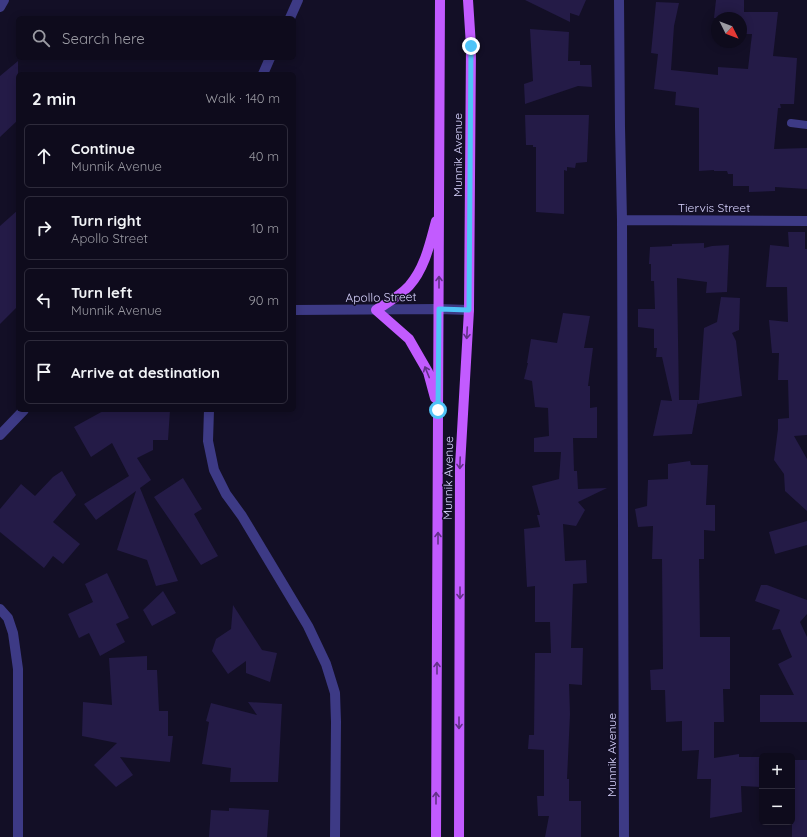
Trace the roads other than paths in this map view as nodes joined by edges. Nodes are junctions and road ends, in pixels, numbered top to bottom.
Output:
1 (4, 0) edge
2 (298, 0) edge
3 (440, 0) edge
4 (468, 0) edge
5 (619, 0) edge
6 (0, 7) edge
7 (291, 16) edge
8 (269, 60) edge
9 (264, 72) edge
10 (791, 123) dead end
11 (807, 125) edge
12 (439, 207) junction
13 (622, 220) junction
14 (807, 221) edge
15 (439, 309) junction
16 (296, 310) edge
17 (376, 310) junction
18 (469, 310) junction
19 (438, 410) junction
20 (22, 412) edge
21 (209, 412) edge
22 (0, 435) edge
23 (0, 609) edge
24 (18, 837) edge
25 (335, 837) edge
26 (436, 837) edge
27 (459, 837) edge
28 (624, 837) edge

1 - 6 street
2 - 7 street
3 - 12 main road, Munnik Avenue
4 - 18 main road, Munnik Avenue
5 - 13 street, Munnik Avenue
8 - 9 street
10 - 11 lane
15 -> 12 main road, Munnik Avenue
12 - 17 main road
13 - 14 street, Tiervis Street
13 - 28 street, Munnik Avenue
15 - 17 street, Apollo Street
15 - 18 street, Apollo Street
15 - 19 main road, Munnik Avenue
16 - 17 street, Apollo Street
19 -> 17 main road
18 -> 27 main road, Munnik Avenue
26 -> 19 main road, Munnik Avenue
20 - 22 street
21 - 25 street
23 - 24 street

